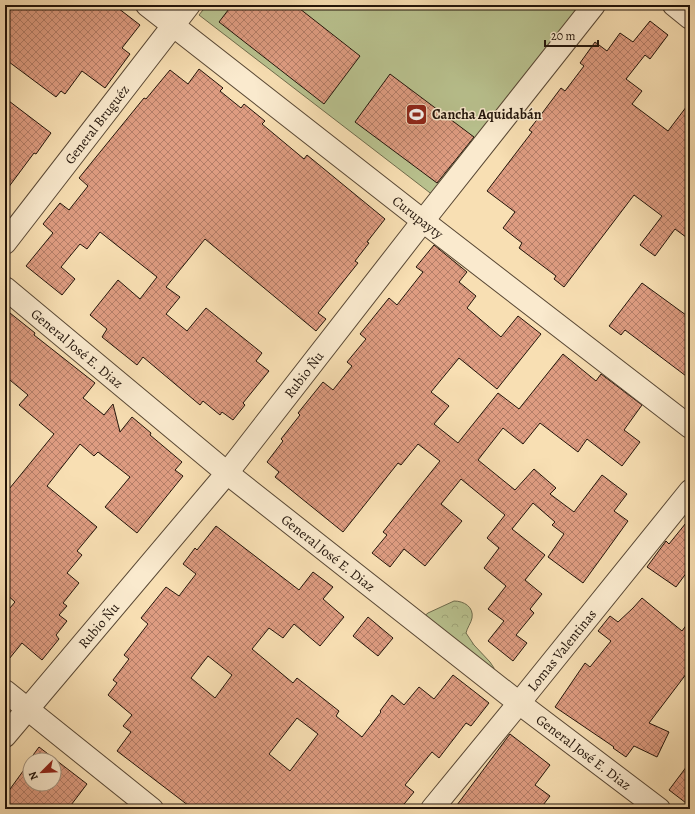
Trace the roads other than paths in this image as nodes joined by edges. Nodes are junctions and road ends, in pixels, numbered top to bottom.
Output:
1 (147, 5) edge
2 (189, 5) edge
3 (594, 5) edge
4 (674, 5) edge
5 (690, 18) edge
6 (173, 25) junction
7 (423, 221) junction
8 (5, 243) edge
9 (5, 288) edge
10 (690, 427) edge
11 (227, 473) junction
12 (690, 491) edge
13 (5, 691) edge
14 (519, 703) junction
15 (27, 709) junction
16 (5, 736) edge
17 (152, 809) edge
18 (432, 809) edge
19 (658, 809) edge

1 - 6 street, Curupayty
2 - 6 street, General Bruguéz
3 - 7 street, Rubio Ñu
4 - 5 street
6 - 7 street, Curupayty
6 - 8 street, General Bruguéz
7 - 10 street, Curupayty
7 - 11 street, Rubio Ñu
9 - 11 street, General José E. Diaz
11 - 14 street, General José E. Diaz
11 - 15 street, Rubio Ñu
12 - 14 street, Lomas Valentinas
13 - 15 street
14 - 18 street, Lomas Valentinas
14 - 19 street, General José E. Diaz
15 - 16 street, Rubio Ñu
15 - 17 street

